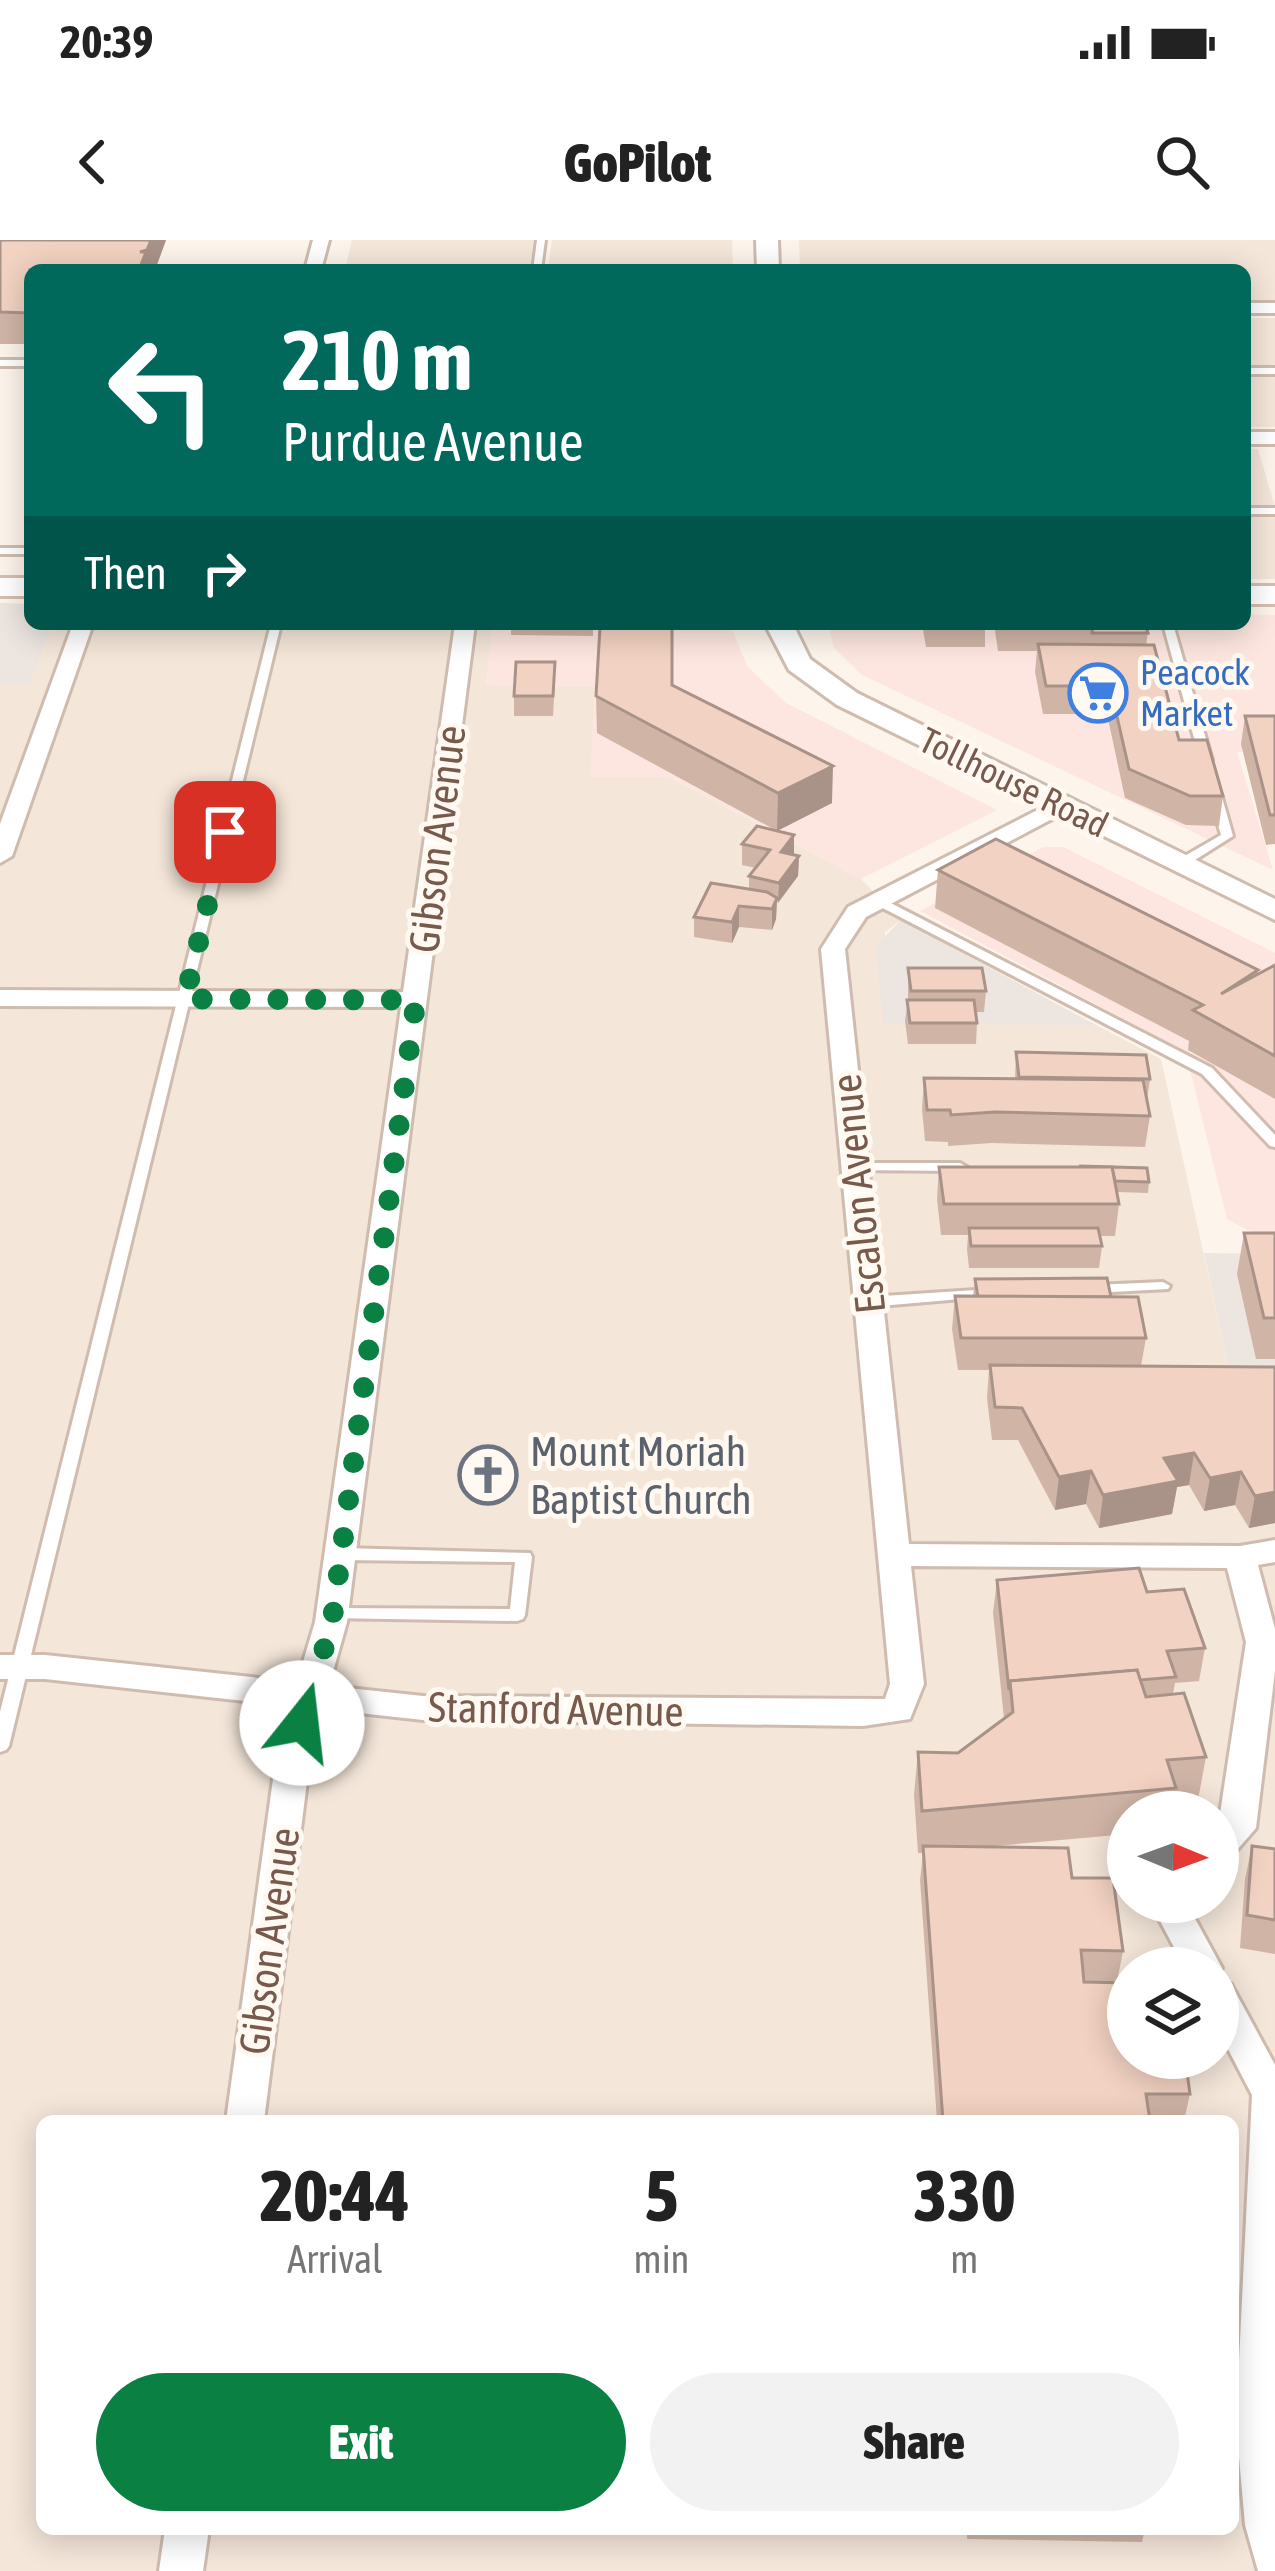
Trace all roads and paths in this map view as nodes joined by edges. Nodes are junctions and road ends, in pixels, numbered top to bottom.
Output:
1 (80, 630) edge
2 (275, 630) edge
3 (464, 630) edge
4 (782, 630) edge
5 (1170, 630) edge
6 (1061, 805) junction
7 (0, 856) edge
8 (1180, 864) junction
9 (879, 901) junction
10 (1275, 911) edge
11 (0, 998) edge
12 (185, 999) junction
13 (416, 1000) junction
14 (1275, 1143) edge
15 (855, 1167) junction
16 (967, 1167) edge
17 (1163, 1286) dead end
18 (1070, 1290) edge
19 (1000, 1293) edge
20 (868, 1301) junction
21 (1275, 1551) edge
22 (341, 1554) junction
23 (893, 1555) junction
24 (1240, 1557) junction
25 (332, 1614) junction
26 (10, 1667) edge
27 (310, 1695) junction
28 (898, 1710) joint
29 (0, 1746) edge
30 (1239, 1828) edge
31 (1239, 2034) edge
32 (246, 2115) edge
33 (186, 2535) edge
34 (1272, 2537) edge
35 (181, 2571) edge

1 - 7 street
2 - 12 lane
3 - 13 street, Gibson Avenue
4 - 6 street, Tollhouse Road
5 - 8 lane
6 - 8 street, Tollhouse Road
6 - 9 street, Escalon Avenue
8 - 10 street, Tollhouse Road
9 - 14 lane
9 - 15 street, Escalon Avenue
11 - 12 street
12 - 13 street
12 - 26 lane
13 - 22 street, Gibson Avenue
15 - 16 lane
15 - 20 street, Escalon Avenue
17 - 18 lane
19 - 20 lane
20 - 23 street, Escalon Avenue
21 - 24 street
22 - 25 street, Gibson Avenue
22 - 25 lane
23 - 24 street
23 - 28 street, Escalon Avenue
24 - 30 street
25 - 27 street, Gibson Avenue
26 - 27 street, Stanford Avenue
26 - 29 lane
27 - 28 street, Stanford Avenue
27 - 32 street, Gibson Avenue
31 - 34 street
33 - 35 street

